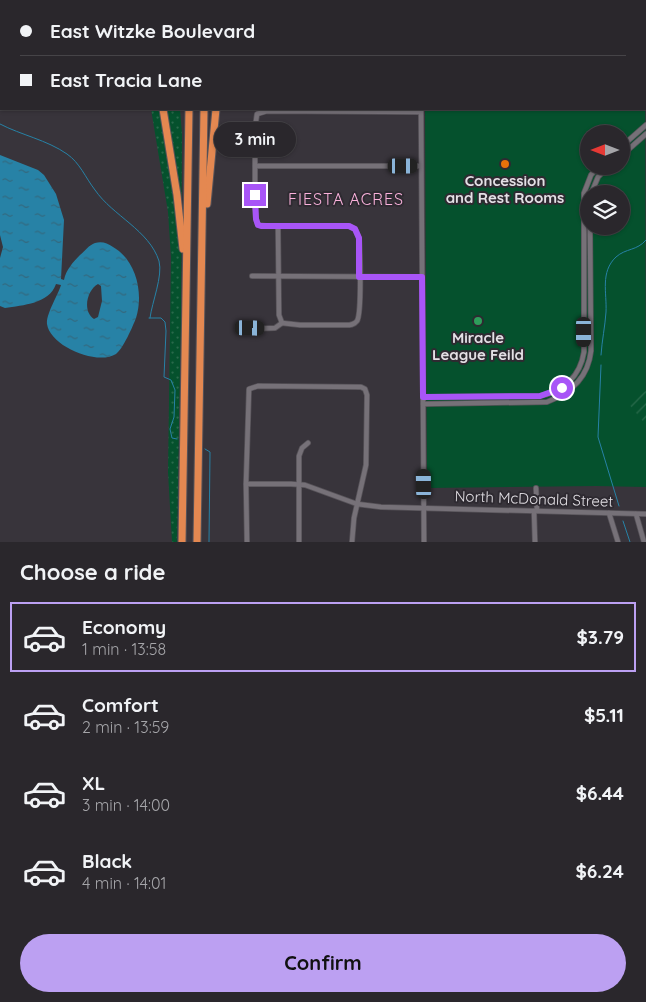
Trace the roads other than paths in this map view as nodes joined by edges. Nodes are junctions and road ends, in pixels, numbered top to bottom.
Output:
1 (163, 110) edge
2 (189, 110) edge
3 (204, 110) edge
4 (216, 110) edge
5 (421, 110) edge
6 (646, 125) edge
7 (646, 134) edge
8 (630, 139) edge
9 (630, 148) edge
10 (255, 166) junction
11 (421, 166) junction
12 (591, 175) edge
13 (278, 226) junction
14 (590, 235) edge
15 (202, 244) junction
16 (252, 276) dead end
17 (278, 276) junction
18 (359, 277) junction
19 (422, 277) junction
20 (186, 292) junction
21 (282, 323) junction
22 (250, 328) dead end
23 (423, 397) junction
24 (423, 404) junction
25 (308, 443) dead end
26 (246, 484) junction
27 (298, 484) junction
28 (536, 488) dead end
29 (358, 504) junction
30 (424, 507) junction
31 (536, 511) junction
32 (609, 513) junction
33 (636, 514) junction
34 (646, 514) edge
35 (182, 542) edge
36 (197, 542) edge
37 (246, 542) edge
38 (299, 542) edge
39 (352, 542) edge
40 (424, 542) edge
41 (535, 542) edge
42 (618, 542) edge
43 (644, 542) edge

1 - 20 highway
2 - 20 highway
3 - 15 highway
4 - 15 highway
5 - 10 street
5 - 11 street
6 - 8 street
7 - 9 street
10 - 11 street
10 - 13 street
11 - 19 street
12 - 23 street
13 - 17 street
13 - 18 street
14 - 24 street
15 - 36 highway
16 - 17 street
17 - 18 street
17 - 21 street
18 - 19 street
18 - 21 street
19 - 23 street
20 - 35 highway
21 - 22 street
23 - 24 street
24 - 30 street
25 - 27 street
26 - 27 street, North McDonald Street
26 - 29 street
26 - 37 street
27 - 29 street, North McDonald Street
27 - 38 street
28 - 31 street
29 - 30 street, North McDonald Street
29 - 39 street
30 - 31 street, North McDonald Street
30 - 40 street
31 - 32 street, North McDonald Street
31 - 41 street
32 - 33 street, North McDonald Street
32 - 42 street
33 - 34 street, North McDonald Street
33 - 43 street

